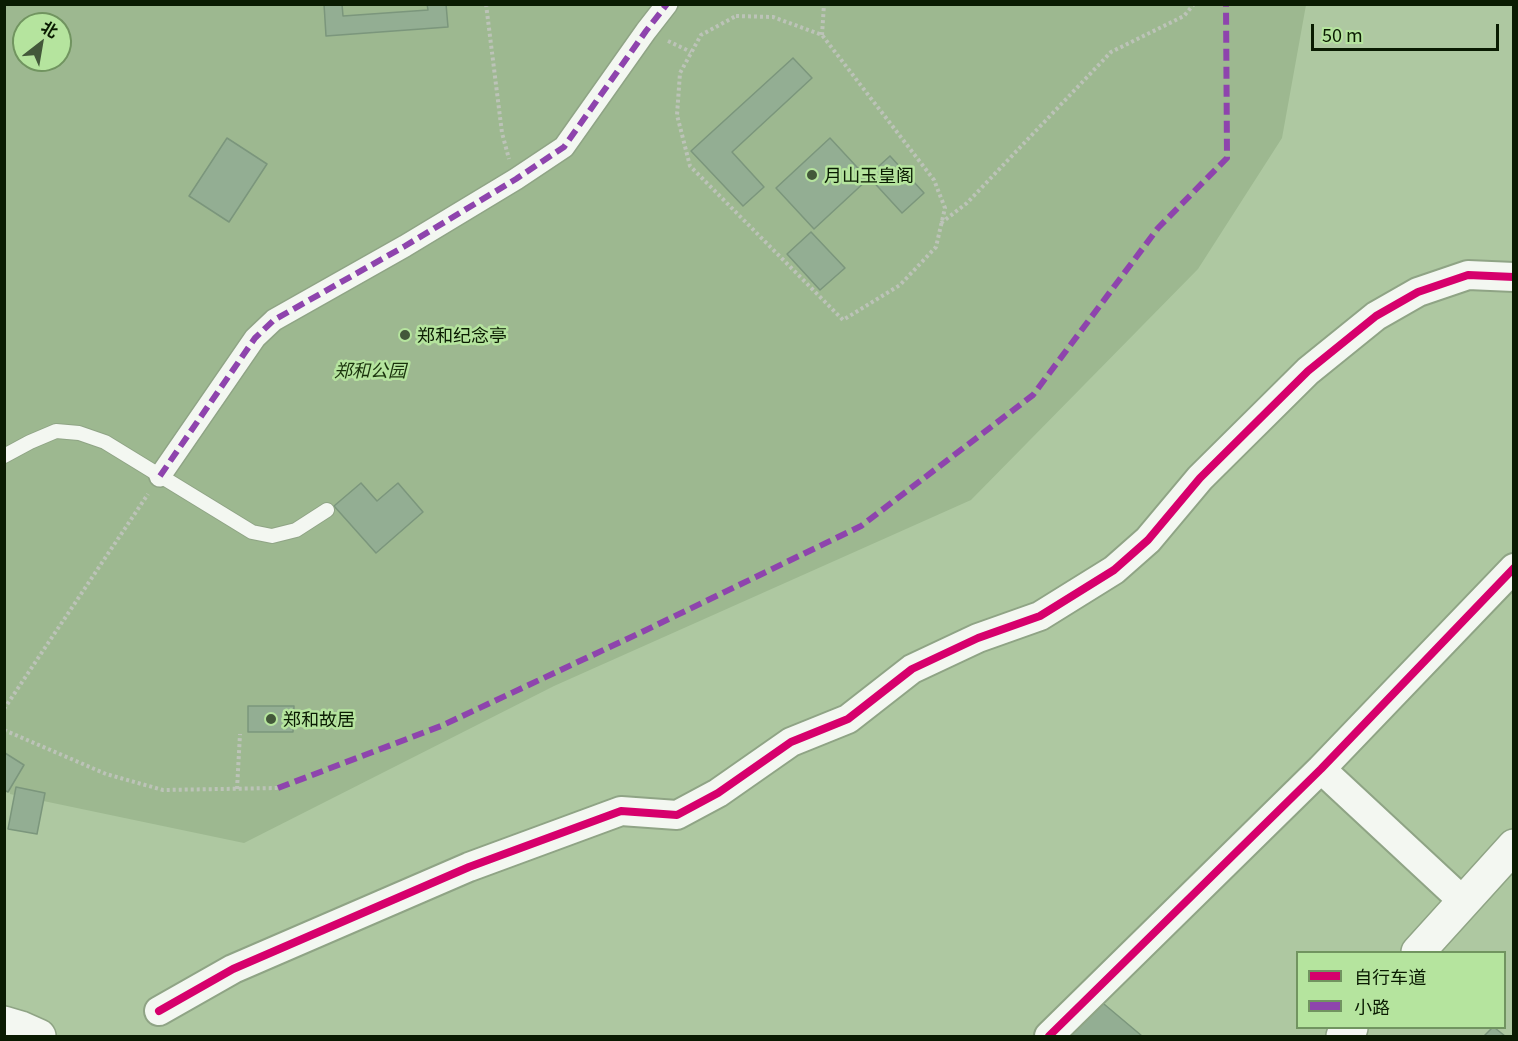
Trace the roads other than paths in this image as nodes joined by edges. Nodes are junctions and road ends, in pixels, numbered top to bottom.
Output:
1 (668, 4) edge
2 (1514, 277) edge
3 (4, 456) edge
4 (160, 476) junction
5 (327, 510) dead end
6 (1514, 568) edge
7 (1321, 769) junction
8 (1514, 846) edge
9 (1464, 902) junction
10 (1419, 951) edge
11 (159, 1011) dead end
12 (4, 1023) edge
13 (39, 1036) edge
14 (1049, 1036) edge

1 - 4 street
2 - 11 street
3 - 4 lane
4 - 5 lane
6 - 7 street
7 - 9 street
7 - 14 street
8 - 9 main road
9 - 10 main road
12 - 13 main road

